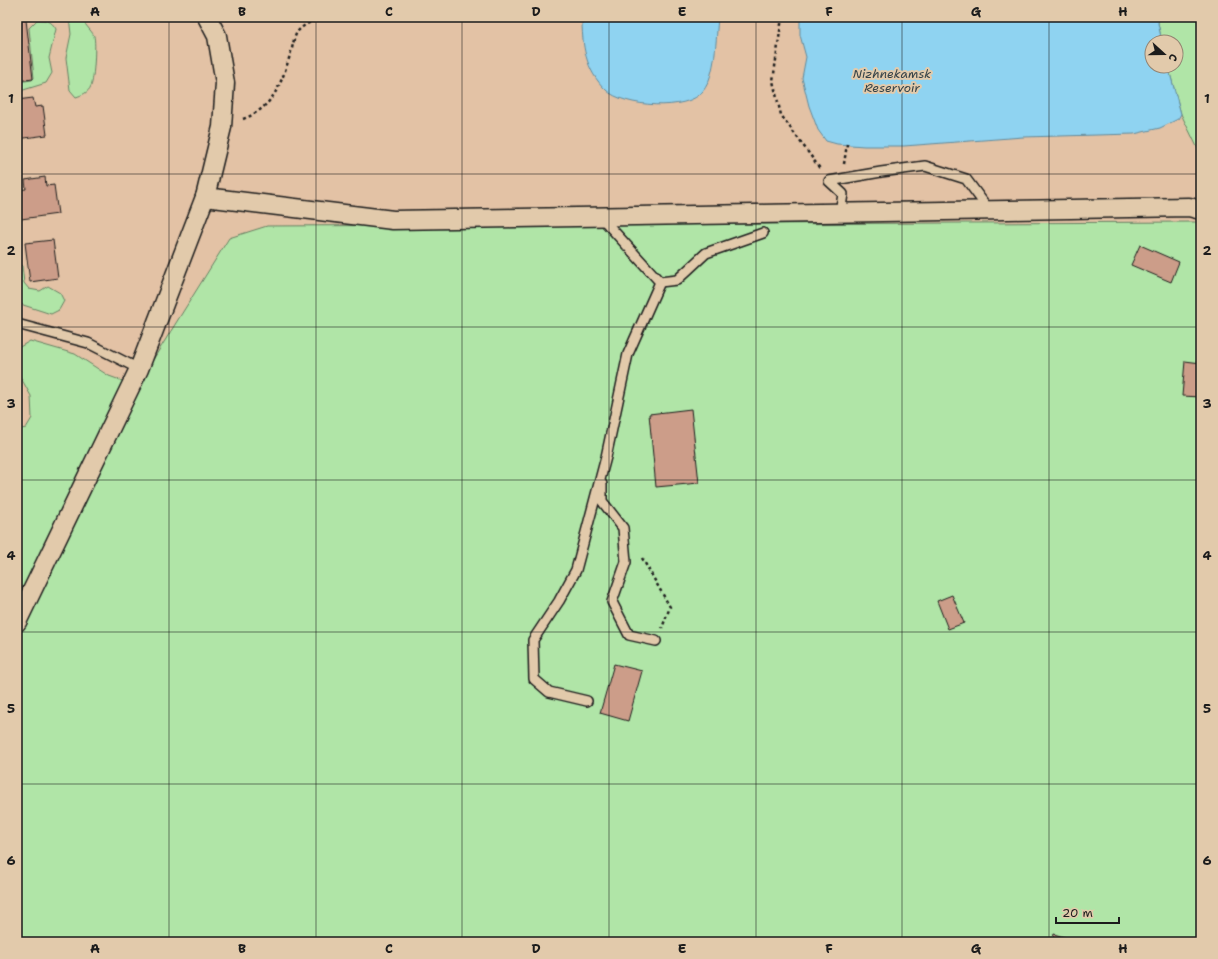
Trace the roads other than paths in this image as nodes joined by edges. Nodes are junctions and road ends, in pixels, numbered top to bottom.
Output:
1 (207, 17) edge
2 (205, 197) junction
3 (989, 210) junction
4 (1201, 210) edge
5 (840, 213) junction
6 (601, 217) junction
7 (763, 233) dead end
8 (660, 282) junction
9 (17, 324) edge
10 (139, 369) junction
11 (603, 467) junction
12 (17, 622) edge
13 (656, 641) road end
14 (587, 701) dead end

1 - 2 street
2 - 6 street
2 - 10 street
3 - 4 street
3 - 5 street
3 - 5 lane
5 - 6 street
6 - 8 lane
7 - 8 lane
8 - 11 lane
9 - 10 lane
10 - 12 street
11 - 13 lane
11 - 14 lane

